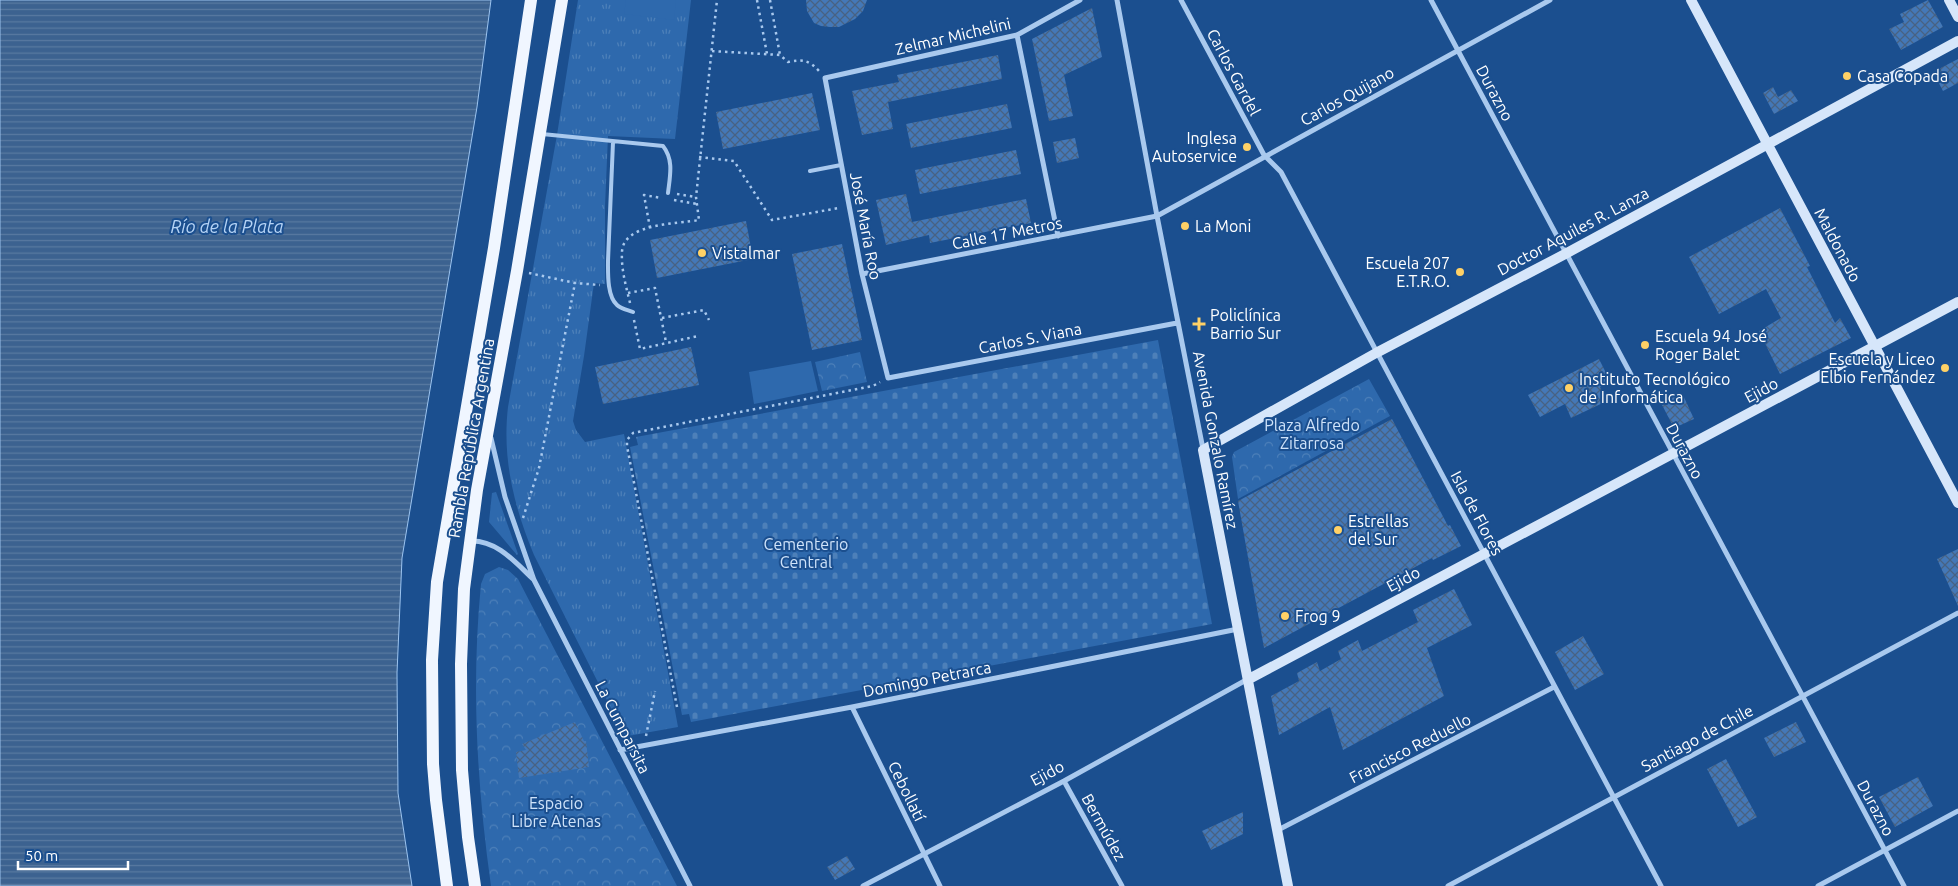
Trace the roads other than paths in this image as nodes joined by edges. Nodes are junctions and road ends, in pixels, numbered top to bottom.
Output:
1 (532, 0) edge
2 (562, 0) edge
3 (1080, 0) edge
4 (1117, 0) edge
5 (1181, 0) edge
6 (1431, 0) edge
7 (1550, 0) edge
8 (1691, 0) edge
9 (1949, 0) edge
10 (1958, 17) edge
11 (1017, 35) junction
12 (1958, 40) edge
13 (1458, 50) junction
14 (825, 78) joint
15 (540, 134) junction
16 (613, 142) junction
17 (1767, 143) junction
18 (1264, 155) junction
19 (841, 164) junction
20 (810, 171) dead end
21 (668, 193) road end
22 (1157, 216) junction
23 (1058, 236) junction
24 (1567, 253) junction
25 (862, 274) junction
26 (1958, 302) edge
27 (632, 312) road end
28 (1177, 323) junction
29 (1874, 346) junction
30 (1376, 352) junction
31 (888, 378) joint
32 (488, 426) junction
33 (1203, 450) junction
34 (1673, 454) junction
35 (1958, 504) edge
36 (469, 541) junction
37 (1484, 553) junction
38 (534, 580) junction
39 (1958, 613) edge
40 (1239, 629) junction
41 (1249, 679) junction
42 (1554, 687) junction
43 (1803, 696) junction
44 (852, 707) junction
45 (620, 750) junction
46 (1064, 781) junction
47 (1613, 796) junction
48 (1958, 811) edge
49 (1278, 830) junction
50 (1885, 850) junction
51 (925, 854) junction
52 (447, 886) edge
53 (475, 886) edge
54 (690, 886) edge
55 (863, 886) edge
56 (940, 886) edge
57 (1122, 886) edge
58 (1288, 886) edge
59 (1448, 886) edge
60 (1661, 886) edge
61 (1818, 886) edge
62 (1904, 886) edge

1 - 52 main road, Rambla República Argentina
2 - 15 main road, Rambla República Argentina
3 - 11 street, Zelmar Michelini
4 - 22 street, Avenida Gonzalo Ramírez
5 - 18 street, Carlos Gardel
6 - 13 street, Durazno
7 - 13 street, Carlos Quijano
8 - 17 street, Maldonado
9 - 10 street
11 - 14 street, Zelmar Michelini
11 - 23 street
12 - 17 street, Doctor Aquiles R. Lanza
13 - 18 street, Carlos Quijano
13 - 24 street, Durazno
14 - 19 street, José María Roo
15 - 16 lane
15 - 32 main road, Rambla República Argentina
16 - 21 lane
16 - 27 lane
17 - 24 street, Doctor Aquiles R. Lanza
17 - 29 street, Maldonado
18 - 22 street, Carlos Quijano
18 - 30 street, Isla de Flores
19 - 20 lane
19 - 25 street, José María Roo
22 - 23 street, Calle 17 Metros
22 - 28 street, Avenida Gonzalo Ramírez
23 - 25 street, Calle 17 Metros
24 - 30 street, Doctor Aquiles R. Lanza
24 - 34 street, Durazno
25 - 31 street, José María Roo
26 - 29 street, Ejido
28 - 31 street, Carlos S. Viana
28 - 33 street, Avenida Gonzalo Ramírez
29 - 34 street, Ejido
29 - 35 street, Maldonado
30 - 33 street, Doctor Aquiles R. Lanza
30 - 37 street, Isla de Flores
32 - 36 main road, Rambla República Argentina
32 - 38 street, La Cumparsita
33 - 40 street, Avenida Gonzalo Ramírez
34 - 37 street, Ejido
34 - 43 street, Durazno
36 - 38 street, La Cumparsita
36 - 53 main road, Rambla República Argentina
37 - 41 street, Ejido
37 - 42 street, Isla de Flores
38 - 45 street, La Cumparsita
39 - 43 street, Santiago de Chile
40 - 41 street, Avenida Gonzalo Ramírez
40 - 44 street, Domingo Petrarca
41 - 46 street, Ejido
41 - 49 street, Avenida Gonzalo Ramírez
42 - 47 street, Isla de Flores
42 - 49 street, Francisco Reduello
43 - 47 street, Santiago de Chile
43 - 50 street, Durazno
44 - 45 street, Domingo Petrarca
44 - 51 street, Cebollatí
45 - 54 street, La Cumparsita
46 - 51 street, Ejido
46 - 57 street, Bermúdez
47 - 59 street, Santiago de Chile
47 - 60 street, Isla de Flores
48 - 50 street
49 - 58 street, Avenida Gonzalo Ramírez
50 - 61 street
50 - 62 street, Durazno
51 - 55 street, Ejido
51 - 56 street, Cebollatí

